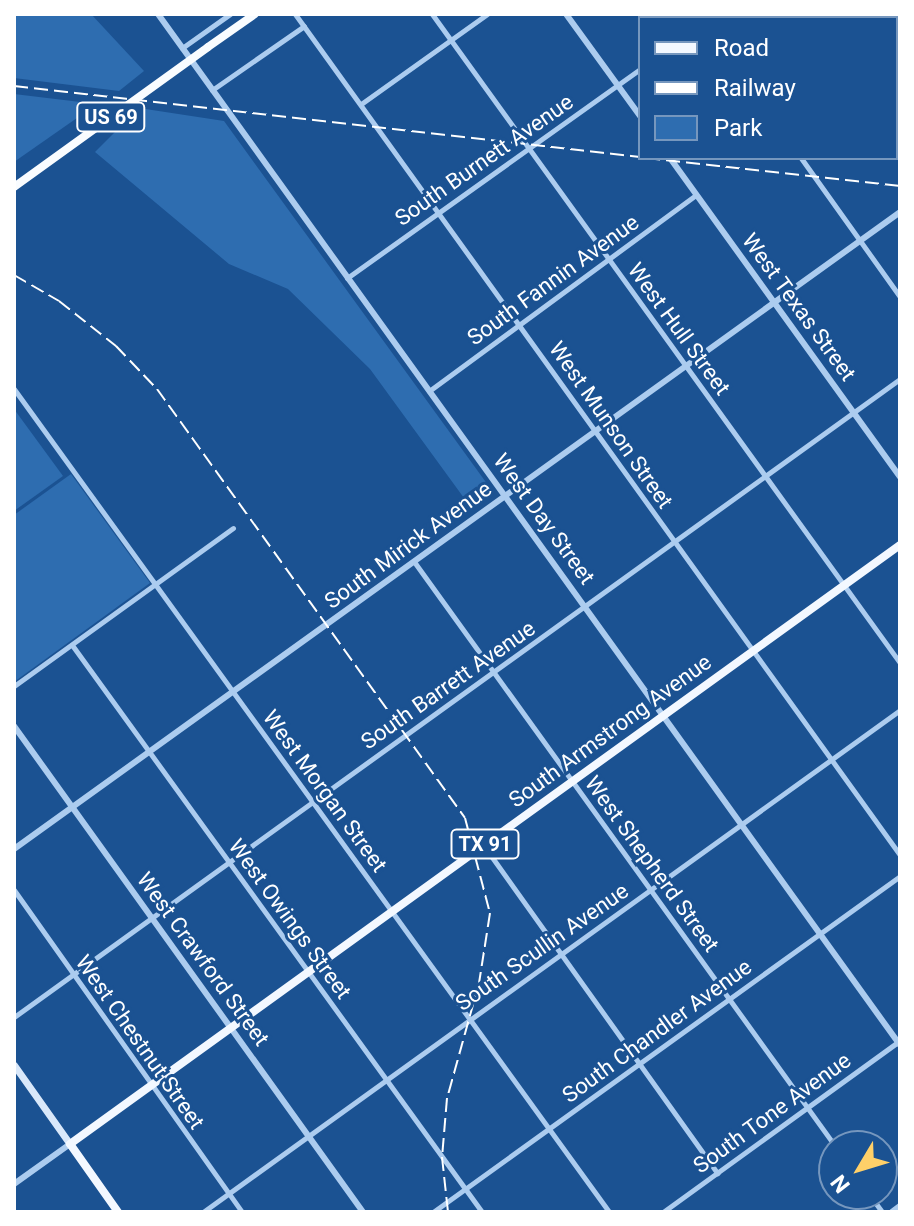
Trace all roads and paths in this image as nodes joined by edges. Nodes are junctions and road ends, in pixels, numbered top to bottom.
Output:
1 (158, 14) edge
2 (230, 14) edge
3 (255, 14) edge
4 (295, 14) edge
5 (432, 14) edge
6 (487, 14) edge
7 (566, 14) edge
8 (304, 26) junction
9 (451, 40) junction
10 (182, 48) junction
11 (638, 70) edge
12 (618, 85) junction
13 (212, 90) junction
14 (361, 104) junction
15 (638, 113) edge
16 (530, 148) junction
17 (671, 160) edge
18 (802, 160) edge
19 (14, 187) edge
20 (696, 195) junction
21 (438, 212) junction
22 (900, 212) edge
23 (859, 241) junction
24 (608, 259) junction
25 (347, 278) junction
26 (900, 297) edge
27 (775, 304) junction
28 (519, 323) junction
29 (685, 367) junction
30 (900, 379) edge
31 (14, 389) edge
32 (429, 391) junction
33 (853, 413) junction
34 (597, 430) junction
35 (765, 475) junction
36 (900, 477) edge
37 (505, 497) junction
38 (233, 528) dead end
39 (674, 541) junction
40 (900, 545) edge
41 (415, 563) junction
42 (155, 584) junction
43 (844, 585) junction
44 (585, 607) junction
45 (72, 645) junction
46 (753, 651) junction
47 (900, 663) edge
48 (494, 672) junction
49 (14, 686) edge
50 (235, 693) junction
51 (900, 710) edge
52 (663, 715) junction
53 (14, 726) edge
54 (151, 753) junction
55 (832, 759) junction
56 (573, 781) junction
57 (313, 799) junction
58 (72, 808) junction
59 (740, 823) junction
60 (484, 845) junction
61 (14, 849) edge
62 (900, 855) edge
63 (229, 861) junction
64 (900, 876) edge
65 (651, 889) junction
66 (14, 890) edge
67 (391, 911) junction
68 (150, 916) junction
69 (820, 934) junction
70 (563, 955) junction
71 (308, 970) junction
72 (72, 974) junction
73 (729, 999) junction
74 (14, 1017) edge
75 (468, 1019) junction
76 (231, 1027) junction
77 (899, 1043) edge
78 (639, 1064) junction
79 (14, 1065) edge
80 (385, 1080) junction
81 (152, 1084) junction
82 (807, 1107) junction
83 (548, 1130) junction
84 (824, 1130) edge
85 (307, 1135) junction
86 (70, 1144) junction
87 (717, 1173) junction
88 (14, 1184) edge
89 (465, 1188) junction
90 (228, 1194) junction
91 (900, 1206) edge
92 (118, 1212) edge
93 (203, 1212) edge
94 (242, 1212) edge
95 (363, 1212) edge
96 (433, 1212) edge
97 (482, 1212) edge
98 (609, 1212) edge
99 (663, 1212) edge
100 (892, 1212) edge

1 - 10 street, West Day Street
2 - 10 street
3 - 19 highway, US 69, bridge
4 - 8 street, West Munson Street
5 - 9 street, West Hull Street
6 - 9 street
7 - 12 street
8 - 13 street
8 - 14 street, West Munson Street
9 - 14 street
9 - 16 street, West Hull Street
10 - 13 street, West Day Street
11 - 12 street, South Burnett Avenue
12 - 15 street
12 - 16 street, South Burnett Avenue
13 - 25 street, West Day Street
14 - 21 street, West Munson Street
16 - 21 street, South Burnett Avenue
16 - 24 street, West Hull Street
17 - 20 street, West Texas Street
18 - 23 street
20 - 24 street, South Fannin Avenue
20 - 27 street, West Texas Street
21 - 25 street, South Burnett Avenue
21 - 28 street, West Munson Street
22 - 23 street, South Mirick Avenue
23 - 26 street
23 - 27 street, South Mirick Avenue
24 - 28 street, South Fannin Avenue
24 - 29 street, West Hull Street
25 - 32 street, West Day Street
27 - 29 street, South Mirick Avenue
27 - 33 street, West Texas Street
28 - 32 street, South Fannin Avenue
28 - 34 street, West Munson Street
29 - 34 street, South Mirick Avenue
29 - 35 street, West Hull Street
30 - 33 street, South Barrett Avenue
31 - 42 street, West Morgan Street
32 - 37 street, West Day Street
33 - 35 street, South Barrett Avenue
33 - 36 street, West Texas Street
34 - 37 street, South Mirick Avenue
34 - 39 street, West Munson Street
35 - 39 street, South Barrett Avenue
35 - 43 street, West Hull Street
37 - 41 street, South Mirick Avenue
37 - 44 street, West Day Street
38 - 42 street
39 - 44 street, South Barrett Avenue
39 - 46 street, West Munson Street
40 - 43 main road, South Armstrong Avenue / TX 91
41 - 48 street, West Shepherd Street
41 - 50 street, South Mirick Avenue
42 - 45 street
42 - 50 street, West Morgan Street
43 - 46 main road, South Armstrong Avenue / TX 91
43 - 47 street, West Hull Street
44 - 48 street, South Barrett Avenue
44 - 52 street, West Day Street
45 - 49 street
45 - 54 street, West Owings Street
46 - 52 main road, South Armstrong Avenue / TX 91
46 - 55 street, West Munson Street
48 - 56 street, West Shepherd Street
48 - 57 street, South Barrett Avenue
50 - 54 street, South Mirick Avenue
50 - 57 street, West Morgan Street
51 - 55 street, South Scullin Avenue
52 - 56 main road, South Armstrong Avenue / TX 91
52 - 59 street, West Day Street
53 - 58 street, West Crawford Street
54 - 58 street, South Mirick Avenue
54 - 63 street, West Owings Street
55 - 59 street, South Scullin Avenue
55 - 62 street, West Munson Street
56 - 60 main road, South Armstrong Avenue / TX 91
56 - 65 street, West Shepherd Street
57 - 63 street, South Barrett Avenue
57 - 67 street, West Morgan Street
58 - 61 street, South Mirick Avenue
58 - 68 street, West Crawford Street
59 - 65 street, South Scullin Avenue
59 - 69 street, West Day Street
60 - 67 main road, South Armstrong Avenue / TX 91
60 - 70 street
63 - 68 street, South Barrett Avenue
63 - 71 street, West Owings Street
64 - 69 street, South Chandler Avenue
65 - 70 street, South Scullin Avenue
65 - 73 street, West Shepherd Street
66 - 72 street, West Chestnut Street
67 - 71 main road, South Armstrong Avenue / TX 91
67 - 75 street, West Morgan Street
68 - 72 street, South Barrett Avenue
68 - 76 street, West Crawford Street
69 - 73 street, South Chandler Avenue
69 - 77 street, West Day Street
70 - 75 street, South Scullin Avenue
70 - 78 street
71 - 76 main road, South Armstrong Avenue / TX 91
71 - 80 street, West Owings Street
72 - 74 street, South Barrett Avenue
72 - 81 street, West Chestnut Street
73 - 78 street, South Chandler Avenue
73 - 82 street, West Shepherd Street
75 - 80 street, South Scullin Avenue
75 - 83 street, West Morgan Street
76 - 81 main road, South Armstrong Avenue / TX 91
76 - 85 street, West Crawford Street
77 - 82 street, South Tone Avenue
78 - 83 street, South Chandler Avenue
78 - 87 street
79 - 86 main road
80 - 85 street, South Scullin Avenue
80 - 89 street, West Owings Street
81 - 86 main road, South Armstrong Avenue / TX 91
81 - 90 street, West Chestnut Street
82 - 84 street, West Shepherd Street
82 - 87 street, South Tone Avenue
83 - 89 street, South Chandler Avenue
83 - 98 street, West Morgan Street
85 - 90 street, South Scullin Avenue
85 - 95 street, West Crawford Street
86 - 88 street
86 - 92 main road
87 - 99 street, South Tone Avenue
89 - 96 street, South Chandler Avenue
89 - 97 street, West Owings Street
90 - 93 street, South Scullin Avenue
90 - 94 street, West Chestnut Street
91 - 100 street

